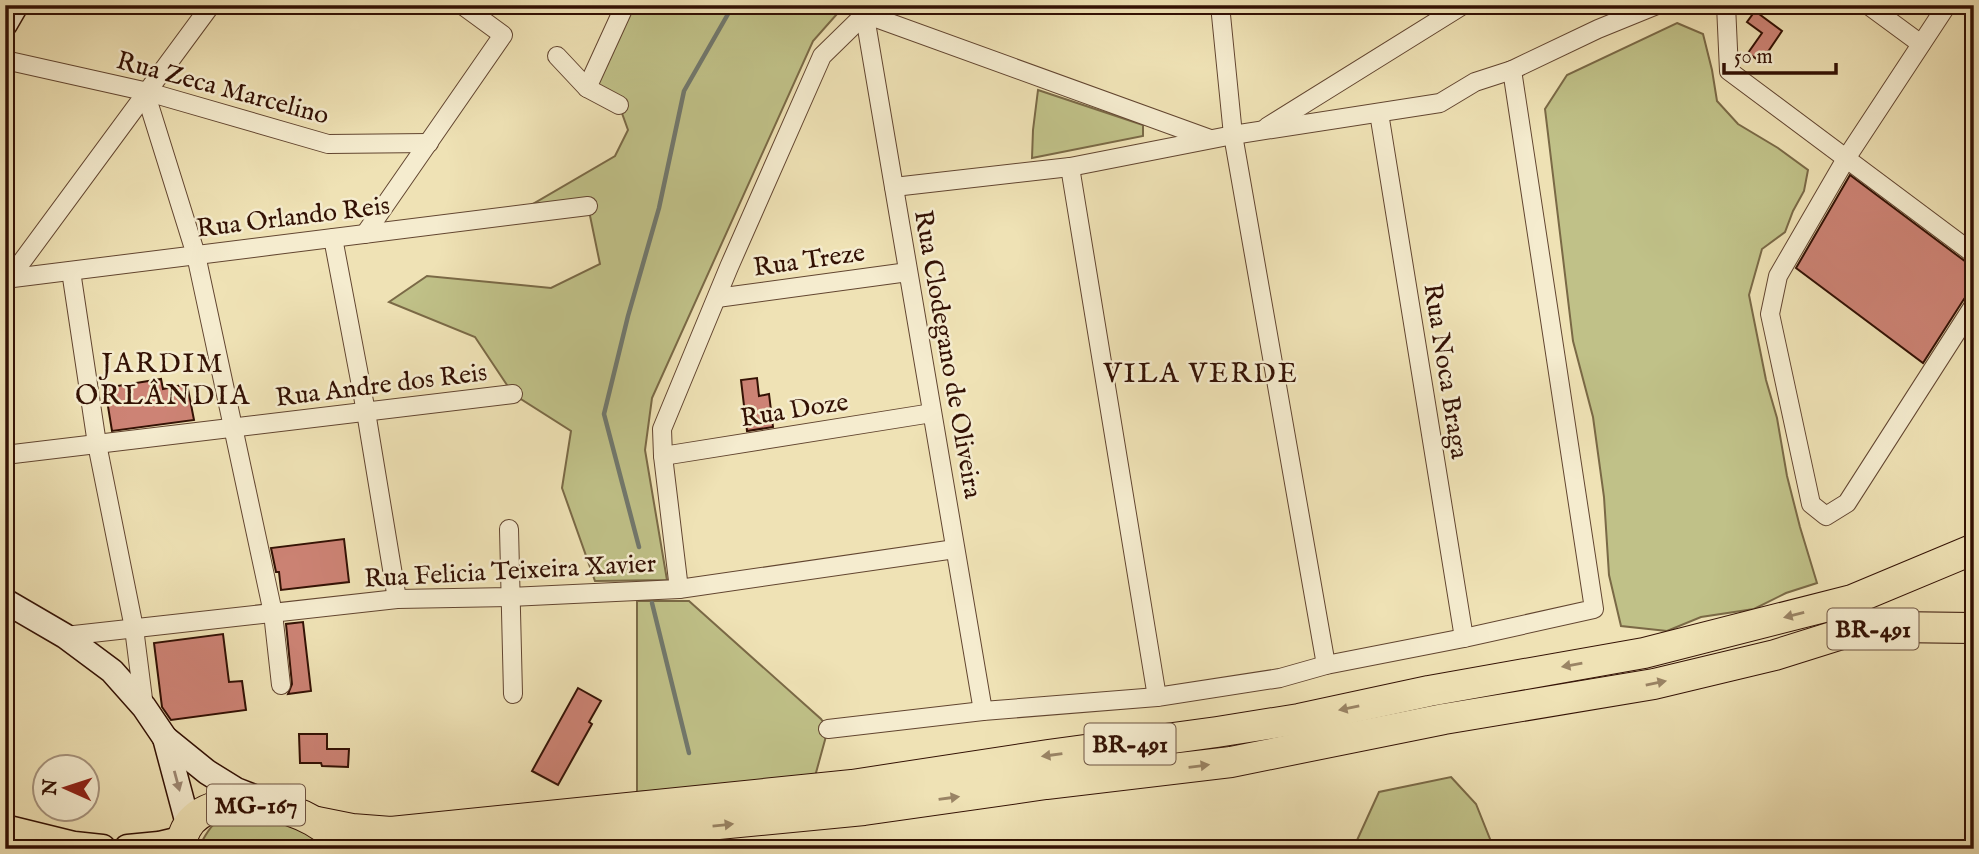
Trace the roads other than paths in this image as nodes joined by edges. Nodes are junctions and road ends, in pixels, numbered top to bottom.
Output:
1 (16, 5) edge
2 (211, 5) edge
3 (462, 5) edge
4 (625, 5) edge
5 (1220, 5) edge
6 (1463, 5) edge
7 (1657, 5) edge
8 (1726, 5) edge
9 (1868, 5) edge
10 (1947, 5) edge
11 (864, 10) edge
12 (5, 24) edge
13 (1921, 44) junction
14 (557, 57) dead end
15 (5, 60) edge
16 (1512, 70) junction
17 (587, 88) junction
18 (147, 93) junction
19 (619, 105) dead end
20 (1379, 113) junction
21 (1260, 132) junction
22 (1233, 135) junction
23 (1210, 139) junction
24 (429, 143) junction
25 (1847, 157) junction
26 (1070, 167) junction
27 (894, 187) junction
28 (588, 206) dead end
29 (365, 234) junction
30 (333, 238) junction
31 (1974, 254) edge
32 (197, 255) junction
33 (71, 271) junction
34 (908, 272) junction
35 (7, 279) edge
36 (716, 298) junction
37 (1974, 305) edge
38 (513, 394) dead end
39 (366, 412) junction
40 (932, 413) junction
41 (233, 428) junction
42 (96, 444) junction
43 (5, 455) edge
44 (663, 456) junction
45 (509, 529) dead end
46 (1974, 534) edge
47 (955, 548) junction
48 (1974, 549) edge
49 (1928, 568) junction
50 (679, 589) junction
51 (510, 597) junction
52 (397, 599) junction
53 (5, 601) edge
54 (272, 612) junction
55 (134, 628) junction
56 (1974, 628) edge
57 (65, 636) junction
58 (1464, 638) junction
59 (1974, 645) edge
60 (1776, 655) junction
61 (1326, 664) junction
62 (281, 685) dead end
63 (513, 694) dead end
64 (1157, 696) junction
65 (144, 707) junction
66 (983, 711) junction
67 (828, 729) dead end
68 (166, 738) junction
69 (275, 806) junction
70 (317, 822) junction
71 (5, 829) edge
72 (183, 838) edge
73 (102, 849) edge
74 (128, 849) edge
75 (341, 849) edge
76 (460, 849) edge

1 - 12 main road
2 - 18 street
3 - 24 street
4 - 17 street
5 - 22 street
6 - 21 street
7 - 16 street
8 - 25 street
9 - 13 street
10 - 13 street
11 - 23 street
11 - 27 street, Rua Clodegano de Oliveira
11 - 36 street
13 - 25 street
14 - 17 street
15 - 18 street, Rua Zeca Marcelino
16 - 20 street
16 - 58 street
17 - 19 street
18 - 24 street, Rua Zeca Marcelino
18 - 32 street
18 - 35 street
20 - 21 street
20 - 58 street, Rua Noca Braga
21 - 22 street
22 - 23 street
22 - 61 street
23 - 26 street
24 - 29 street
25 - 31 street
25 - 37 street
26 - 27 street
26 - 64 street
27 - 34 street, Rua Clodegano de Oliveira
28 - 29 street, Rua Orlando Reis
29 - 30 street, Rua Orlando Reis
30 - 32 street, Rua Orlando Reis
30 - 39 street
32 - 33 street, Rua Orlando Reis
32 - 41 street
33 - 35 street, Rua Orlando Reis
33 - 42 street
34 - 36 street, Rua Treze
34 - 40 street, Rua Clodegano de Oliveira
36 - 44 street
38 - 39 street, Rua Andre dos Reis
39 - 41 street, Rua Andre dos Reis
39 - 52 street
40 - 44 street, Rua Doze
40 - 47 street, Rua Clodegano de Oliveira
41 - 42 street, Rua Andre dos Reis
41 - 54 street
42 - 43 street, Rua Andre dos Reis
42 - 55 street
44 - 50 street
45 - 51 street
46 - 49 highway
47 - 50 street, Rua Felicia Teixeira Xavier
47 - 66 street, Rua Clodegano de Oliveira
48 - 49 highway, BR-491
49 -> 70 highway, BR-491
50 - 51 street, Rua Felicia Teixeira Xavier
51 - 52 street, Rua Felicia Teixeira Xavier
51 - 63 street
52 - 54 street, Rua Felicia Teixeira Xavier
53 - 57 main road
54 - 55 street, Rua Felicia Teixeira Xavier
54 - 62 street
55 - 57 street, Rua Felicia Teixeira Xavier
55 - 65 street
56 - 60 highway, BR-491
57 - 65 main road
58 - 61 street
59 - 60 highway, BR-491
76 -> 60 highway, BR-491
61 - 64 street
64 - 66 street
65 - 68 main road
66 - 67 street
68 - 69 main road
68 -> 72 main road
69 - 70 highway, MG-167
69 - 72 highway, MG-167
70 - 75 highway, MG-167
71 - 73 main road
72 - 74 main road, MG-167

